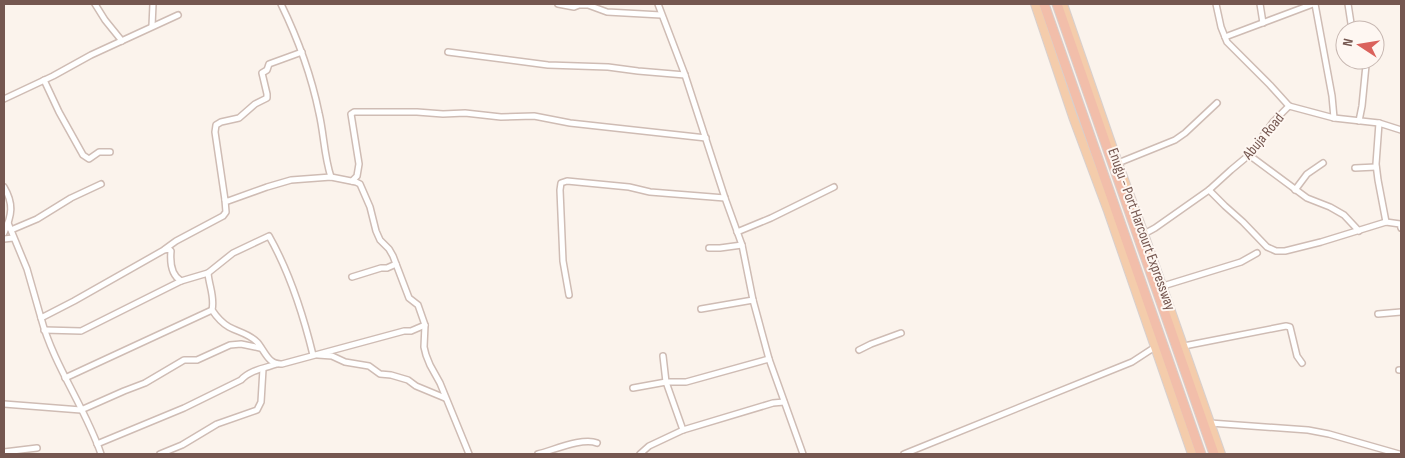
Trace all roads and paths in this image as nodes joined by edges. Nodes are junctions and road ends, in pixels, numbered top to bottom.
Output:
1 (95, 4) edge
2 (153, 4) edge
3 (281, 4) edge
4 (558, 4) edge
5 (658, 4) edge
6 (1035, 4) edge
7 (1044, 4) edge
8 (1057, 4) edge
9 (1063, 4) edge
10 (1216, 4) edge
11 (1260, 4) edge
12 (1314, 4) edge
13 (1348, 4) edge
14 (178, 15) dead end
15 (661, 15) junction
16 (1350, 20) edge
17 (1263, 23) junction
18 (152, 26) junction
19 (1225, 37) junction
20 (122, 41) junction
21 (302, 52) junction
22 (448, 52) dead end
23 (1366, 70) edge
24 (685, 76) junction
25 (44, 80) junction
26 (4, 98) edge
27 (1217, 103) dead end
28 (1288, 106) junction
29 (1334, 118) junction
30 (1359, 121) junction
31 (1379, 123) junction
32 (1401, 130) edge
33 (706, 138) junction
34 (110, 152) dead end
35 (1249, 155) junction
36 (1118, 163) junction
37 (1323, 163) dead end
38 (1376, 167) junction
39 (1355, 168) dead end
40 (357, 176) junction
41 (330, 177) junction
42 (352, 182) junction
43 (101, 184) dead end
44 (360, 184) junction
45 (4, 186) edge
46 (834, 187) dead end
47 (1209, 190) junction
48 (1295, 190) junction
49 (725, 198) junction
50 (225, 200) junction
51 (1386, 222) junction
52 (8, 223) junction
53 (1401, 228) edge
54 (11, 230) junction
55 (1360, 231) junction
56 (737, 232) junction
57 (4, 233) edge
58 (1144, 234) junction
59 (13, 238) junction
60 (4, 239) edge
61 (742, 245) junction
62 (709, 248) dead end
63 (164, 250) junction
64 (1257, 253) dead end
65 (396, 264) junction
66 (208, 273) junction
67 (352, 277) dead end
68 (181, 281) junction
69 (1163, 286) junction
70 (569, 295) dead end
71 (753, 300) junction
72 (701, 309) dead end
73 (212, 310) junction
74 (1401, 312) edge
75 (1378, 314) dead end
76 (41, 318) junction
77 (425, 325) junction
78 (44, 330) junction
79 (901, 334) dead end
80 (1184, 346) junction
81 (1155, 347) junction
82 (261, 348) junction
83 (859, 350) dead end
84 (313, 355) junction
85 (663, 356) dead end
86 (769, 359) junction
87 (1302, 363) dead end
88 (277, 364) junction
89 (263, 369) junction
90 (65, 378) junction
91 (666, 382) junction
92 (633, 388) dead end
93 (446, 398) junction
94 (784, 402) junction
95 (4, 404) edge
96 (81, 410) junction
97 (1210, 423) junction
98 (683, 430) junction
99 (598, 443) dead end
100 (98, 444) junction
101 (37, 448) dead end
102 (4, 452) edge
103 (101, 454) edge
104 (160, 454) edge
105 (469, 454) edge
106 (538, 454) edge
107 (640, 454) edge
108 (803, 454) edge
109 (904, 454) edge
110 (1192, 454) edge
111 (1201, 454) edge
112 (1214, 454) edge
113 (1221, 454) edge
114 (1399, 454) edge

1 - 20 street
2 - 18 street
3 - 21 street
4 - 15 street
5 - 15 street
6 - 81 main road, Enugu - Port Harcourt Expressway
7 - 111 highway, Enugu - Port Harcourt Expressway
8 - 112 highway, Enugu - Port Harcourt Expressway
9 - 36 main road, Enugu - Port Harcourt Expressway
10 - 19 street
11 - 17 street
12 - 17 street
12 - 29 street
13 - 16 street
14 - 18 street
15 - 24 street
17 - 19 street
18 - 20 street
19 - 28 street
20 - 25 street
21 - 41 street
21 - 50 street
22 - 24 street
23 - 30 street
24 - 33 street
25 - 26 street
25 - 34 street
27 - 36 street
28 - 29 street, Abuja Road
28 - 35 street, Abuja Road
29 - 30 street, Abuja Road
30 - 31 street, Abuja Road
31 - 32 street, Abuja Road
31 - 38 street
33 - 40 street
33 - 49 street
35 - 47 street, Abuja Road
35 - 48 street
36 - 58 main road, Enugu - Port Harcourt Expressway
37 - 48 street
38 - 39 street
38 - 51 street
40 - 42 street
40 - 44 street
41 - 42 street
41 - 50 street
42 - 44 street
43 - 54 street
44 - 65 street
45 - 52 street
46 - 56 street
47 - 55 street
47 - 58 street, Abuja Road
48 - 55 street
49 - 56 street
49 - 70 street
50 - 63 street
51 - 53 street
51 - 55 street
52 - 54 street
52 - 57 street
54 - 59 street
56 - 61 street
58 - 69 main road, Enugu - Port Harcourt Expressway
59 - 60 street
59 - 76 street
61 - 62 street
61 - 71 street
63 - 68 street
63 - 76 street
64 - 69 street
65 - 67 street
65 - 77 street
66 - 68 street
66 - 73 street
66 - 84 street
68 - 78 street
69 - 80 main road, Enugu - Port Harcourt Expressway
71 - 72 street
71 - 86 street
73 - 82 street
73 - 90 street
74 - 75 street
76 - 78 street
77 - 84 street
77 - 93 street
78 - 90 street
79 - 83 street
80 - 87 street
80 - 97 main road, Enugu - Port Harcourt Expressway
81 - 109 street
81 - 110 main road, Enugu - Port Harcourt Expressway
82 - 88 street
82 - 96 street
84 - 88 street
84 - 93 street
85 - 91 street
86 - 91 street
86 - 94 street
88 - 89 street
89 - 100 street
89 - 104 street
90 - 96 street
91 - 92 street
91 - 98 street
93 - 105 street
94 - 98 street
94 - 108 street
95 - 96 street
96 - 100 street
97 - 113 main road, Enugu - Port Harcourt Expressway
97 - 114 street
98 - 107 street
99 - 106 street
100 - 103 street
101 - 102 street

